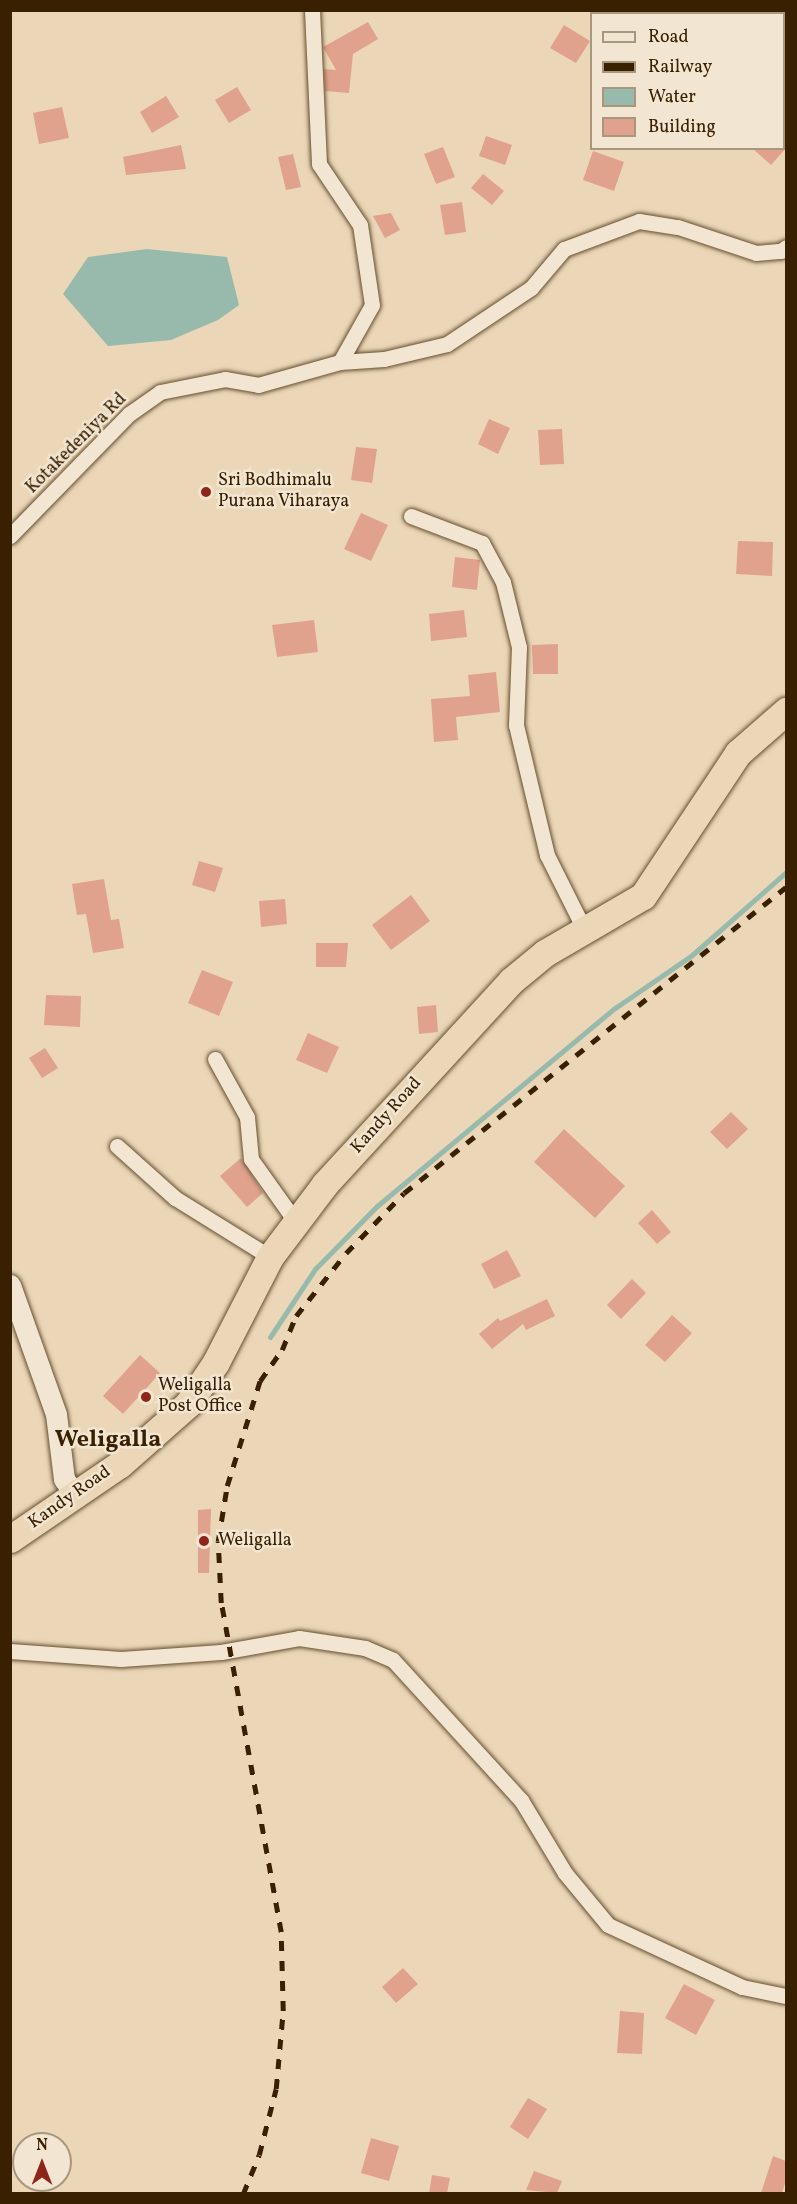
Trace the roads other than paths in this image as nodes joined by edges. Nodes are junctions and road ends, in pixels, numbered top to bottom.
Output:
1 (312, 10) edge
2 (786, 247) edge
3 (340, 362) junction
4 (411, 516) dead end
5 (10, 536) edge
6 (786, 711) edge
7 (585, 931) junction
8 (215, 1059) dead end
9 (117, 1146) dead end
10 (295, 1221) junction
11 (270, 1257) junction
12 (10, 1286) edge
13 (75, 1494) junction
14 (10, 1539) edge
15 (10, 1651) edge
16 (786, 1996) edge

1 - 3 street
2 - 3 street, Kotakedeniya Rd
3 - 5 street, Kotakedeniya Rd
4 - 7 street
6 - 7 highway, Kandy Road
7 - 10 highway, Kandy Road
8 - 10 street
9 - 11 street
10 - 11 highway, Kandy Road
11 - 13 highway, Kandy Road
12 - 13 street
13 - 14 highway, Kandy Road
15 - 16 street

